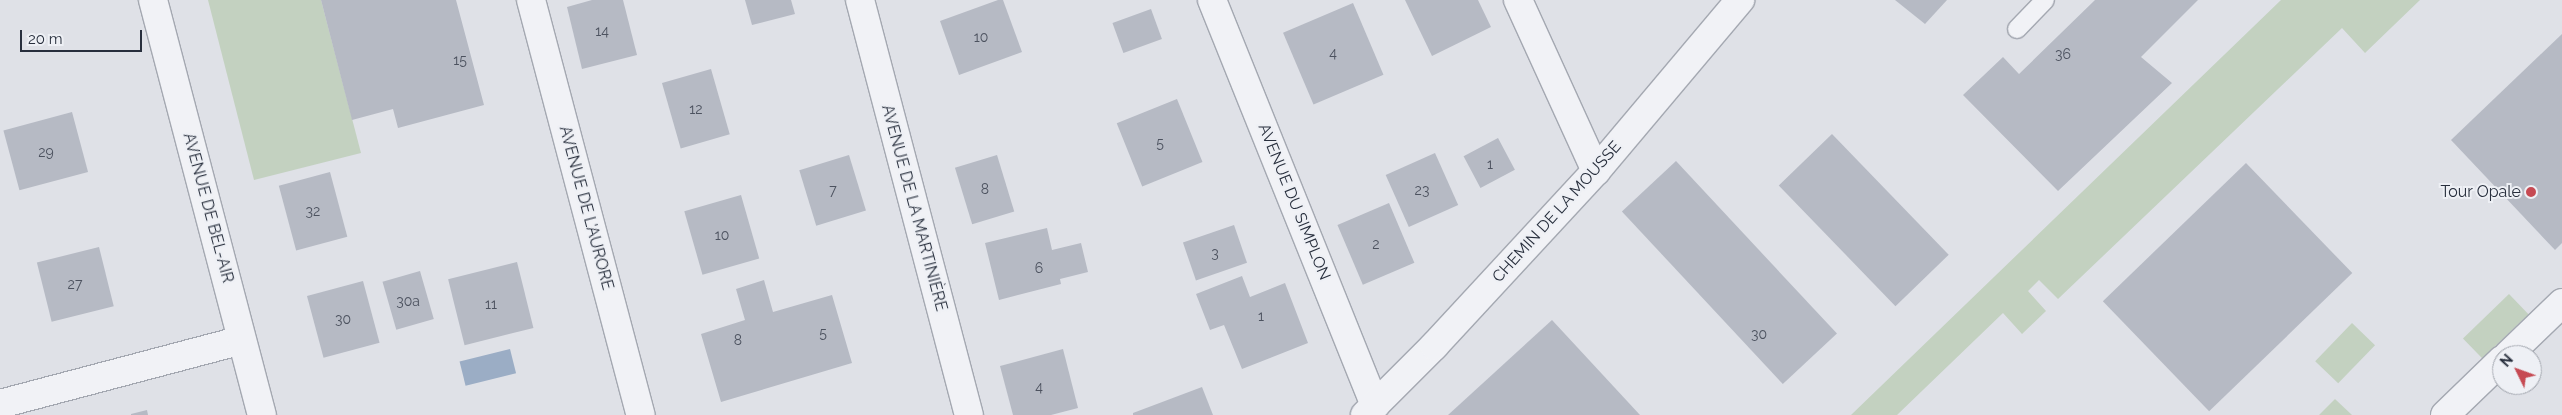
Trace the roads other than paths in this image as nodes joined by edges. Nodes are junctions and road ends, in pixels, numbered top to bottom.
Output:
1 (154, 0) edge
2 (531, 0) edge
3 (860, 0) edge
4 (1212, 0) edge
5 (1518, 0) edge
6 (1740, 0) edge
7 (2045, 0) edge
8 (2018, 29) dead end
9 (1596, 171) junction
10 (2562, 303) edge
11 (242, 340) junction
12 (2518, 345) edge
13 (2492, 370) edge
14 (0, 404) edge
15 (1370, 410) edge
16 (262, 415) edge
17 (641, 415) edge
18 (969, 415) edge
19 (2445, 415) edge

1 - 11 street, AVENUE DE BEL-AIR
2 - 17 street, AVENUE DE L'AURORE
3 - 18 street, AVENUE DE LA MARTINIÈRE
4 - 15 street, AVENUE DU SIMPLON
5 - 9 street
6 - 9 street, CHEMIN DE LA MOUSSE
7 - 8 lane
9 - 15 street, CHEMIN DE LA MOUSSE
10 - 12 street
11 - 14 street
11 - 16 street, AVENUE DE BEL-AIR
13 - 19 street

